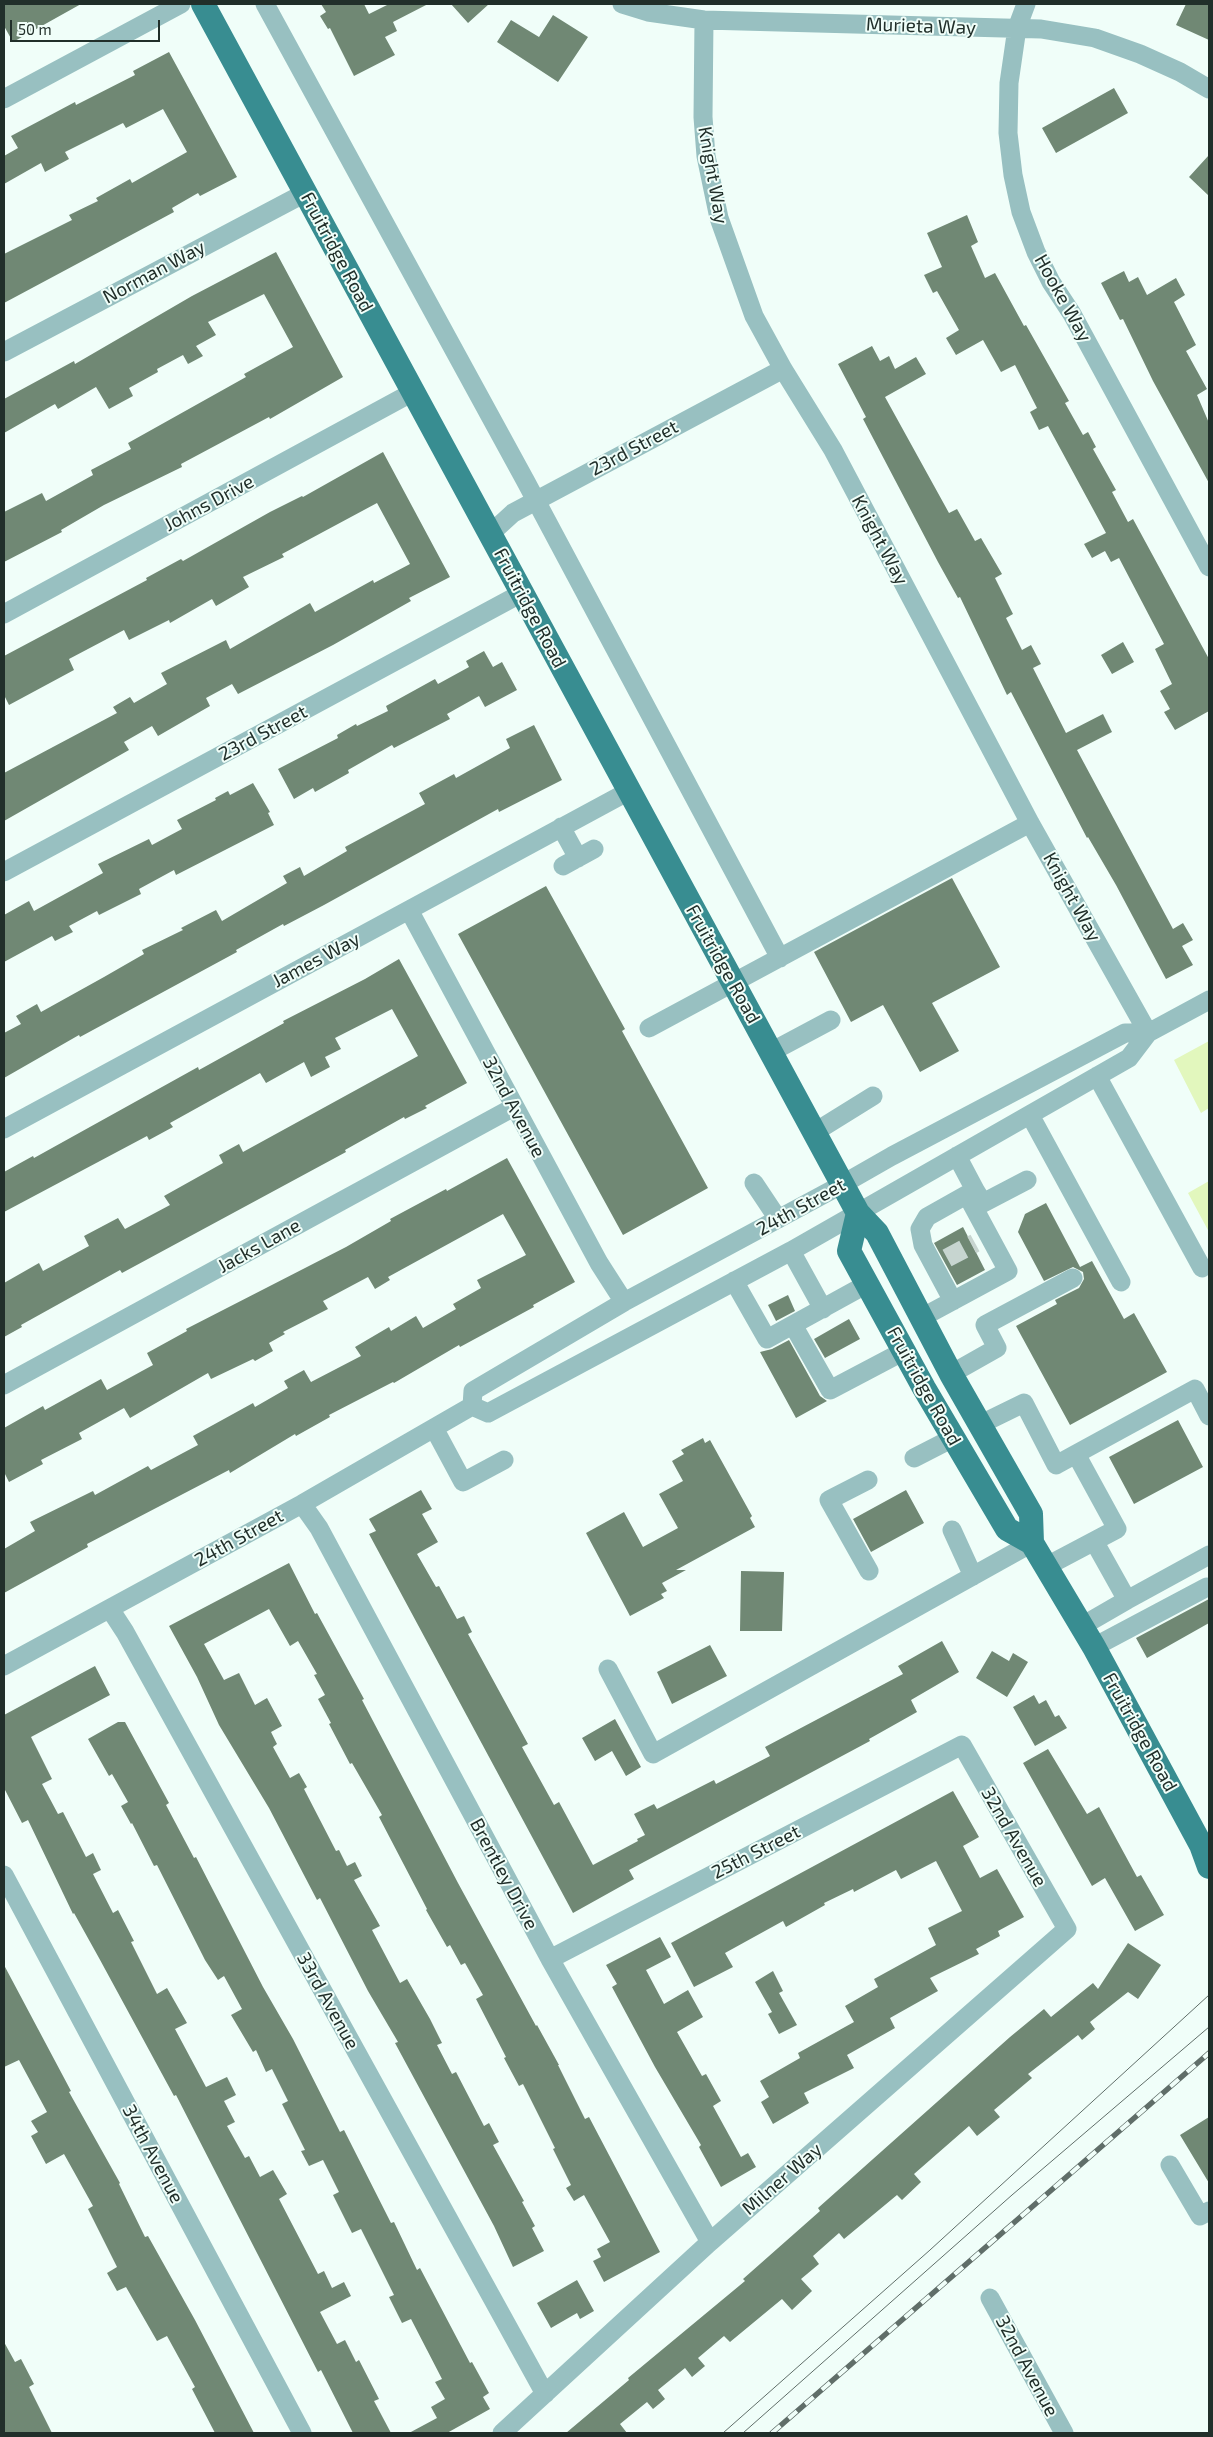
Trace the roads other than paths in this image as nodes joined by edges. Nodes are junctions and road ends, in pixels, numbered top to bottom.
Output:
1 (181, 4) edge
2 (203, 4) edge
3 (265, 4) edge
4 (622, 4) edge
5 (1026, 4) edge
6 (704, 20) junction
7 (1017, 28) junction
8 (1209, 89) edge
9 (4, 99) edge
10 (305, 193) junction
11 (4, 352) edge
12 (783, 369) junction
13 (413, 392) junction
14 (536, 500) junction
15 (490, 534) junction
16 (1209, 567) edge
17 (522, 593) junction
18 (4, 614) edge
19 (629, 791) junction
20 (1030, 824) junction
21 (561, 828) junction
22 (578, 858) dead end
23 (4, 872) edge
24 (409, 910) junction
25 (780, 958) junction
26 (734, 984) junction
27 (1209, 1000) edge
28 (830, 1020) dead end
29 (649, 1028) dead end
30 (1148, 1033) junction
31 (771, 1052) junction
32 (1097, 1076) junction
33 (873, 1096) dead end
34 (514, 1107) junction
35 (1030, 1114) junction
36 (4, 1129) edge
37 (814, 1132) junction
38 (957, 1156) junction
39 (1027, 1180) dead end
40 (754, 1182) dead end
41 (843, 1184) junction
42 (971, 1192) junction
43 (858, 1213) junction
44 (778, 1220) junction
45 (791, 1251) junction
46 (1202, 1268) dead end
47 (1073, 1278) dead end
48 (734, 1281) junction
49 (1121, 1282) dead end
50 (867, 1284) junction
51 (953, 1301) junction
52 (624, 1302) junction
53 (823, 1309) junction
54 (921, 1318) junction
55 (793, 1325) junction
56 (904, 1351) junction
57 (951, 1374) junction
58 (4, 1385) edge
59 (472, 1406) junction
60 (1209, 1416) edge
61 (979, 1425) junction
62 (434, 1428) junction
63 (953, 1438) junction
64 (1076, 1454) junction
65 (914, 1458) dead end
66 (504, 1460) dead end
67 (868, 1480) dead end
68 (302, 1504) junction
69 (952, 1530) dead end
70 (1094, 1541) junction
71 (1032, 1543) junction
72 (1209, 1555) edge
73 (1047, 1566) junction
74 (869, 1571) dead end
75 (973, 1576) junction
76 (1207, 1586) dead end
77 (1127, 1600) junction
78 (110, 1609) junction
79 (1082, 1626) junction
80 (1094, 1647) junction
81 (4, 1666) edge
82 (608, 1669) dead end
83 (962, 1745) joint
84 (1207, 1846) edge
85 (1209, 1867) edge
86 (4, 1875) edge
87 (1066, 1929) joint
88 (550, 1959) junction
89 (1170, 2164) dead end
90 (1209, 2211) edge
91 (710, 2242) junction
92 (990, 2298) dead end
93 (545, 2394) junction
94 (302, 2433) edge
95 (502, 2433) edge
96 (1064, 2433) edge

1 - 9 street
2 - 10 main road, Fruitridge Road
3 - 14 street
4 - 6 street, Murieta Way
5 - 7 street, Hooke Way
6 - 7 street, Murieta Way
6 - 12 street, Knight Way
7 - 8 street, Murieta Way
7 - 16 street, Hooke Way
10 - 11 street, Norman Way
10 - 13 main road, Fruitridge Road
12 - 14 street, 23rd Street
12 - 20 street, Knight Way
13 - 15 main road, Fruitridge Road
13 - 18 street, Johns Drive
14 - 15 street, 23rd Street
14 - 25 street
15 - 17 main road, Fruitridge Road
17 - 19 main road, Fruitridge Road
17 - 23 street, 23rd Street
19 - 21 street, James Way
19 - 26 main road, Fruitridge Road
20 - 25 street
20 - 30 street, Knight Way
21 - 22 street
21 - 24 street, James Way
24 - 34 street, 32nd Avenue
24 - 36 street, James Way
25 - 26 street
26 - 29 street
26 - 31 main road, Fruitridge Road
27 - 30 street, 24th Street
28 - 31 street
30 - 32 street, 24th Street
30 - 41 street, 24th Street
31 - 37 main road, Fruitridge Road
32 - 35 street, 24th Street
32 - 46 street
33 - 37 street
34 - 52 street, 32nd Avenue
34 - 58 street, Jacks Lane
35 - 38 street, 24th Street
35 - 49 street
37 - 41 main road, Fruitridge Road
38 - 42 street
38 - 43 street, 24th Street
39 - 42 street
40 - 44 street
41 - 43 main road, Fruitridge Road
41 - 44 street, 24th Street
42 - 51 street
42 - 51 street
43 - 45 street, 24th Street
43 - 50 main road, Fruitridge Road
43 - 54 main road, Fruitridge Road
44 - 52 street, 24th Street
45 - 48 street, 24th Street
45 - 53 street
47 - 57 street
48 - 55 street
48 - 59 street, 24th Street
50 - 53 street
50 - 56 main road, Fruitridge Road
51 - 54 street
52 - 59 street, 24th Street
53 - 55 street
54 - 57 main road, Fruitridge Road
55 - 56 street
56 - 63 main road, Fruitridge Road
57 - 61 main road, Fruitridge Road
59 - 62 street, 24th Street
60 - 64 street
61 - 64 street
61 - 71 main road, Fruitridge Road
62 - 66 street
62 - 68 street, 24th Street
63 - 65 street
63 - 71 main road, Fruitridge Road
64 - 70 street
67 - 74 street
68 - 78 street, 24th Street
68 - 88 street, Brentley Drive
69 - 75 street
70 - 73 street
70 - 77 street
71 - 73 main road, Fruitridge Road
71 - 75 street
72 - 77 street
73 - 79 main road, Fruitridge Road
75 - 82 street
76 - 80 street
77 - 79 street
78 - 81 street, 24th Street
78 - 93 street, 33rd Avenue
79 - 80 main road, Fruitridge Road
80 - 84 main road, Fruitridge Road
83 - 87 street, 32nd Avenue
83 - 88 street, 25th Street
84 - 85 main road, Fruitridge Road
86 - 94 street, 34th Avenue
87 - 91 street, Milner Way
88 - 91 street, Brentley Drive
89 - 90 street
91 - 93 street, Milner Way
92 - 96 street, 32nd Avenue
93 - 95 street, Milner Way

